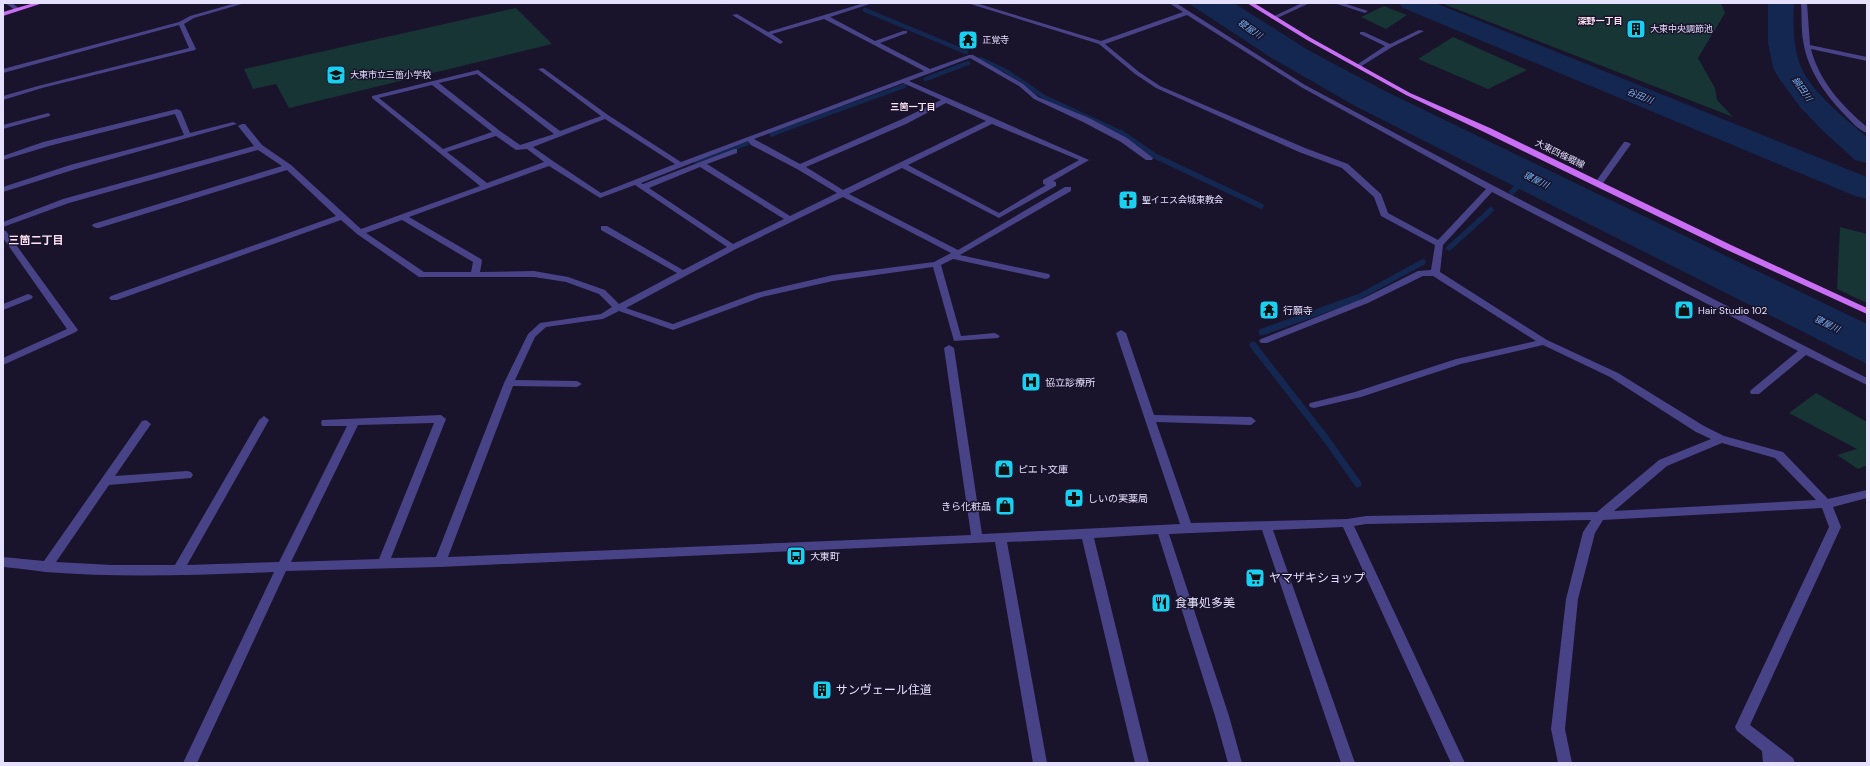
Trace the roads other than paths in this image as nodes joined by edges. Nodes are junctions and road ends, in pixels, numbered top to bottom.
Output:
1 (8, 3) edge
2 (40, 3) edge
3 (242, 3) edge
4 (870, 3) edge
5 (970, 3) edge
6 (1172, 3) edge
7 (1250, 3) edge
8 (1307, 3) edge
9 (1337, 3) edge
10 (1804, 3) edge
11 (18, 9) junction
12 (1365, 11) dead end
13 (1186, 13) junction
14 (3, 14) edge
15 (735, 15) dead end
16 (825, 17) junction
17 (1273, 18) junction
18 (181, 24) junction
19 (1421, 31) dead end
20 (905, 32) dead end
21 (1362, 33) dead end
22 (767, 34) junction
23 (780, 42) dead end
24 (875, 43) junction
25 (1101, 43) junction
26 (1390, 46) junction
27 (1807, 46) junction
28 (1867, 59) edge
29 (1358, 66) junction
30 (541, 69) dead end
31 (3, 71) edge
32 (929, 71) junction
33 (903, 80) junction
34 (434, 83) junction
35 (3, 98) edge
36 (945, 101) junction
37 (48, 114) dead end
38 (606, 116) junction
39 (992, 122) junction
40 (233, 124) dead end
41 (242, 126) dead end
42 (3, 127) edge
43 (1867, 131) edge
44 (497, 133) junction
45 (559, 134) junction
46 (188, 136) junction
47 (752, 141) junction
48 (1628, 144) dead end
49 (528, 146) junction
50 (259, 147) junction
51 (443, 151) junction
52 (3, 158) edge
53 (1149, 158) dead end
54 (550, 163) junction
55 (680, 164) junction
56 (701, 164) junction
57 (903, 165) junction
58 (288, 167) junction
59 (800, 167) junction
60 (635, 181) junction
61 (1598, 184) junction
62 (485, 186) junction
63 (643, 187) junction
64 (1491, 188) junction
65 (1068, 189) dead end
66 (3, 190) edge
67 (844, 194) junction
68 (342, 217) junction
69 (404, 217) junction
70 (791, 220) junction
71 (3, 225) edge
72 (96, 226) dead end
73 (604, 228) dead end
74 (360, 232) junction
75 (3, 233) edge
76 (1439, 244) junction
77 (733, 247) junction
78 (955, 255) junction
79 (936, 264) junction
80 (163, 270) dead end
81 (1435, 273) junction
82 (475, 274) junction
83 (684, 274) junction
84 (1046, 276) dead end
85 (168, 278) junction
86 (28, 297) dead end
87 (114, 298) dead end
88 (3, 307) edge
89 (618, 308) junction
90 (1867, 310) edge
91 (1121, 334) dead end
92 (995, 336) dead end
93 (1264, 341) dead end
94 (1544, 342) junction
95 (949, 348) dead end
96 (1805, 351) junction
97 (3, 362) edge
98 (1867, 382) edge
99 (509, 383) junction
100 (577, 384) dead end
101 (1755, 392) dead end
102 (1314, 405) dead end
103 (1149, 418) junction
104 (264, 420) dead end
105 (1251, 421) dead end
106 (354, 422) junction
107 (326, 423) dead end
108 (146, 424) dead end
109 (1721, 439) junction
110 (187, 475) dead end
111 (106, 481) junction
112 (1867, 494) edge
113 (1826, 504) junction
114 (1600, 516) junction
115 (1347, 523) junction
116 (1266, 526) junction
117 (1187, 528) junction
118 (1162, 530) junction
119 (1087, 534) junction
120 (1000, 537) junction
121 (977, 538) junction
122 (3, 562) edge
123 (383, 562) junction
124 (440, 562) junction
125 (283, 566) junction
126 (46, 567) junction
127 (178, 570) junction
128 (1769, 748) junction
129 (190, 763) edge
130 (1040, 763) edge
131 (1142, 763) edge
132 (1235, 763) edge
133 (1348, 763) edge
134 (1458, 763) edge
135 (1565, 763) edge
136 (1770, 763) edge
137 (1788, 763) edge

1 - 11 street
2 - 11 main road
3 - 18 street
4 - 16 street
5 - 25 street
6 - 13 street
7 - 17 main road, 大東四條畷線
8 - 17 street
9 - 12 street
10 - 27 street
11 - 14 main road
13 - 25 street
13 - 64 street
15 - 22 street
16 - 22 street
16 - 24 street
17 - 29 main road, 大東四條畷線
18 - 31 street
18 - 35 street
19 - 26 street
20 - 24 street
21 - 26 street
22 - 23 street
24 - 32 street
25 - 76 street
26 - 29 street
27 - 28 street
27 - 43 street
29 - 61 main road, 大東四條畷線
30 - 38 street
32 - 33 street
32 - 53 street
33 - 36 street
33 - 47 street
34 - 44 street
34 - 45 street
34 - 51 street
36 - 39 street
36 - 59 street
37 - 42 street
38 - 45 street
38 - 55 street
39 - 57 street
39 - 57 street
40 - 46 street
41 - 50 street
44 - 49 street
44 - 51 street
45 - 49 street
46 - 52 street
46 - 66 street
47 - 55 street
47 - 56 street
47 - 59 street
48 - 61 street
49 - 54 street
50 - 58 street
50 - 71 street
51 - 62 street
54 - 60 street
54 - 62 street
55 - 60 street
56 - 63 street
56 - 70 street
57 - 67 street
58 - 68 street
58 - 72 street
59 - 67 street
60 - 63 street
61 - 90 main road, 大東四條畷線
62 - 69 street
63 - 77 street
64 - 76 street
64 - 96 street
65 - 78 street
67 - 70 street
67 - 78 street
68 - 74 street
68 - 85 street
69 - 74 street
69 - 82 street
70 - 77 street
73 - 83 street
74 - 82 street
75 - 97 street
76 - 81 street
77 - 83 street
78 - 79 street
78 - 84 street
79 - 89 street
79 - 92 street
80 - 85 street
81 - 93 street
81 - 94 street
82 - 89 street
83 - 89 street
85 - 87 street
86 - 88 street
89 - 99 street
91 - 103 street
94 - 102 street
94 - 109 street
95 - 121 street
96 - 98 street
96 - 101 street
99 - 100 street
99 - 124 street
103 - 105 street
103 - 117 street
104 - 127 street
106 - 107 street
106 - 123 street
106 - 125 street
108 - 111 street
109 - 113 street
109 - 114 street
110 - 111 street
111 - 126 street
112 - 113 street
113 - 114 street
113 - 128 street
114 - 115 street
114 - 135 street
115 - 116 street
115 - 134 street
116 - 117 street
116 - 133 street
117 - 118 street
118 - 119 street
118 - 132 street
119 - 120 street
119 - 131 street
120 - 121 street
120 - 130 street
121 - 124 street
122 - 126 street
123 - 124 street
123 - 125 street
125 - 127 street
125 - 129 street
126 - 127 street
128 - 136 street
128 - 137 street

